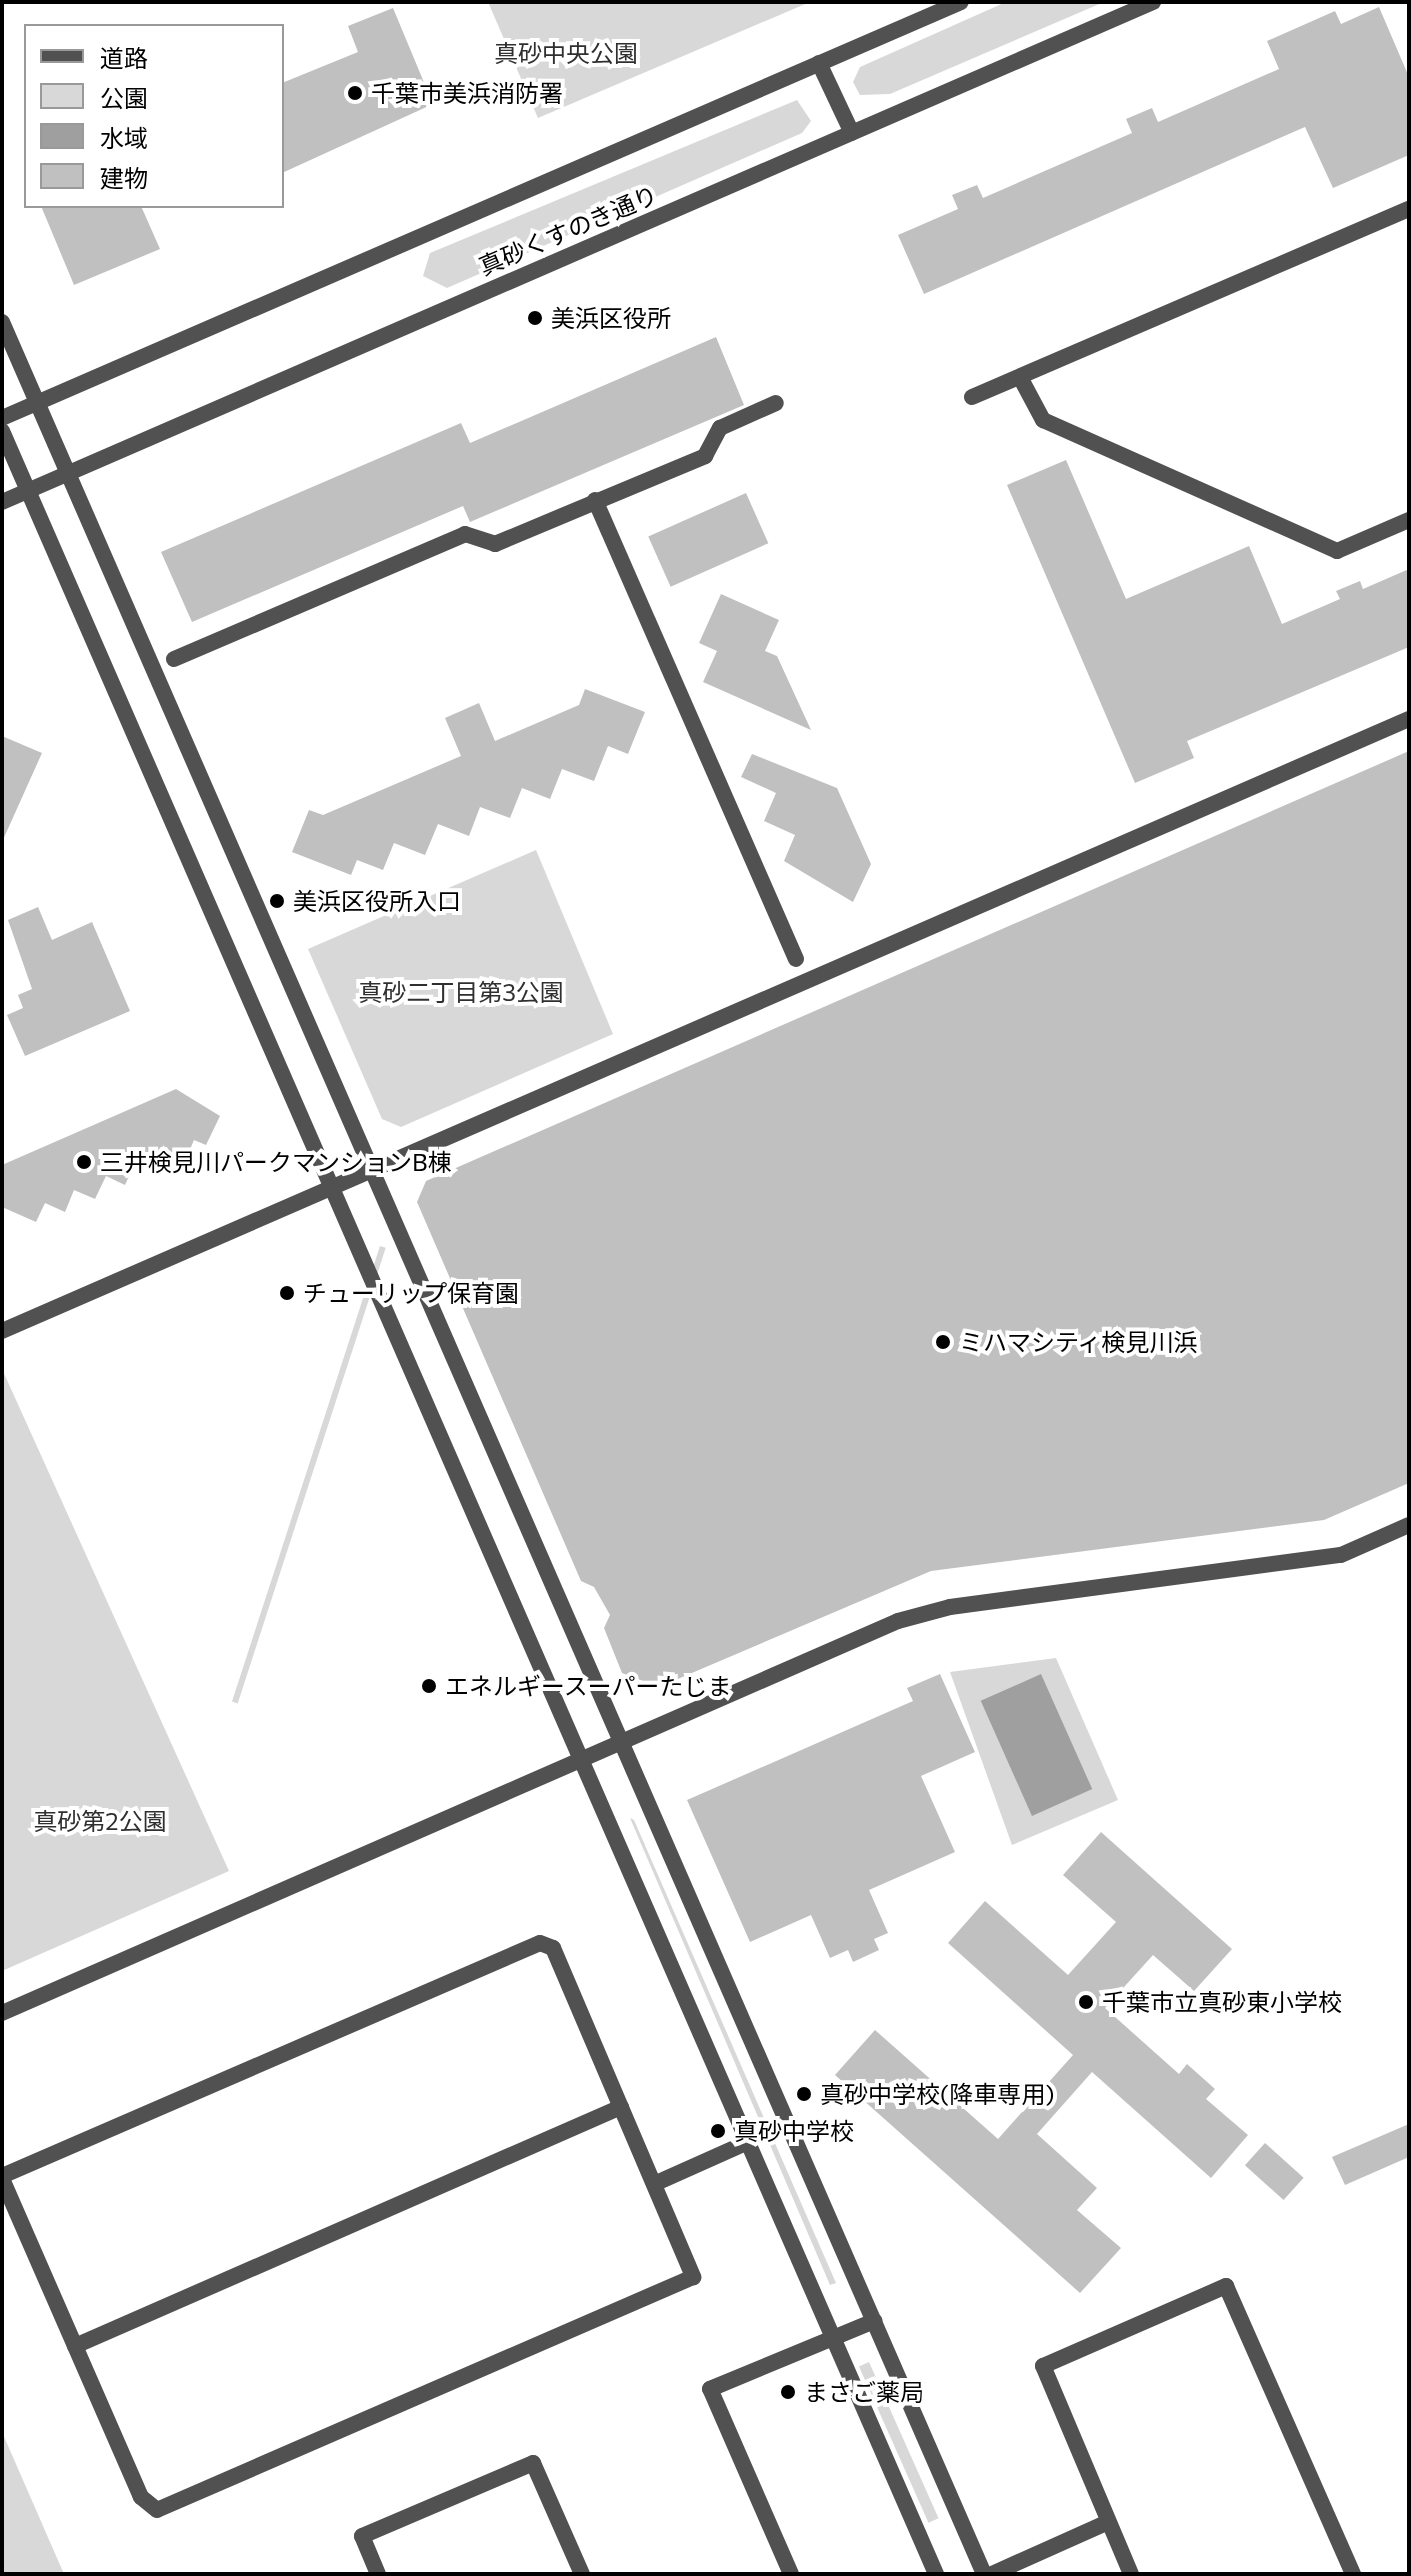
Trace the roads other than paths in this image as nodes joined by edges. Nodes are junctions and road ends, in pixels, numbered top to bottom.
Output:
1 (961, 2) edge
2 (1153, 2) edge
3 (819, 63) junction
4 (852, 133) junction
5 (1409, 209) edge
6 (2, 322) edge
7 (1020, 377) junction
8 (972, 397) dead end
9 (37, 402) junction
10 (776, 403) dead end
11 (2, 418) edge
12 (2, 431) edge
13 (68, 473) junction
14 (28, 491) junction
15 (595, 500) junction
16 (2, 502) edge
17 (1409, 520) edge
18 (174, 659) dead end
19 (1409, 719) edge
20 (796, 959) dead end
21 (371, 1170) junction
22 (331, 1188) junction
23 (2, 1331) edge
24 (1409, 1525) edge
25 (621, 1741) junction
26 (581, 1759) junction
27 (2, 2013) edge
28 (621, 2107) junction
29 (748, 2142) junction
30 (2, 2177) edge
31 (654, 2184) junction
32 (874, 2321) junction
33 (833, 2339) junction
34 (75, 2346) junction
35 (1108, 2522) junction
36 (378, 2574) edge
37 (582, 2574) edge
38 (791, 2574) edge
39 (936, 2574) edge
40 (984, 2574) edge
41 (992, 2574) edge
42 (1131, 2574) edge
43 (1353, 2574) edge

1 - 3 street
2 - 4 street, 真砂くすのき通り
3 - 4 street
3 - 9 street
4 - 13 street, 真砂くすのき通り
5 - 7 street
6 - 9 street
7 - 8 street
7 - 17 street
9 - 11 street
9 - 13 street
10 - 15 street
12 - 14 street
13 - 14 street, 真砂くすのき通り
13 - 21 street
14 - 16 street, 真砂くすのき通り
14 - 22 street
15 - 18 street
15 - 20 street
19 - 21 street
21 - 22 street
21 - 25 street
22 - 23 street
22 - 26 street
24 - 25 street
25 - 26 street
25 - 32 street
26 - 27 street
26 - 29 street
28 - 30 street
28 - 31 street
28 - 34 street
29 - 31 street
29 - 33 street
30 - 34 street
31 - 34 street
32 - 33 street
32 - 40 street
33 - 38 street
33 - 39 street
35 - 41 street
35 - 42 street
35 - 43 street
36 - 37 street

